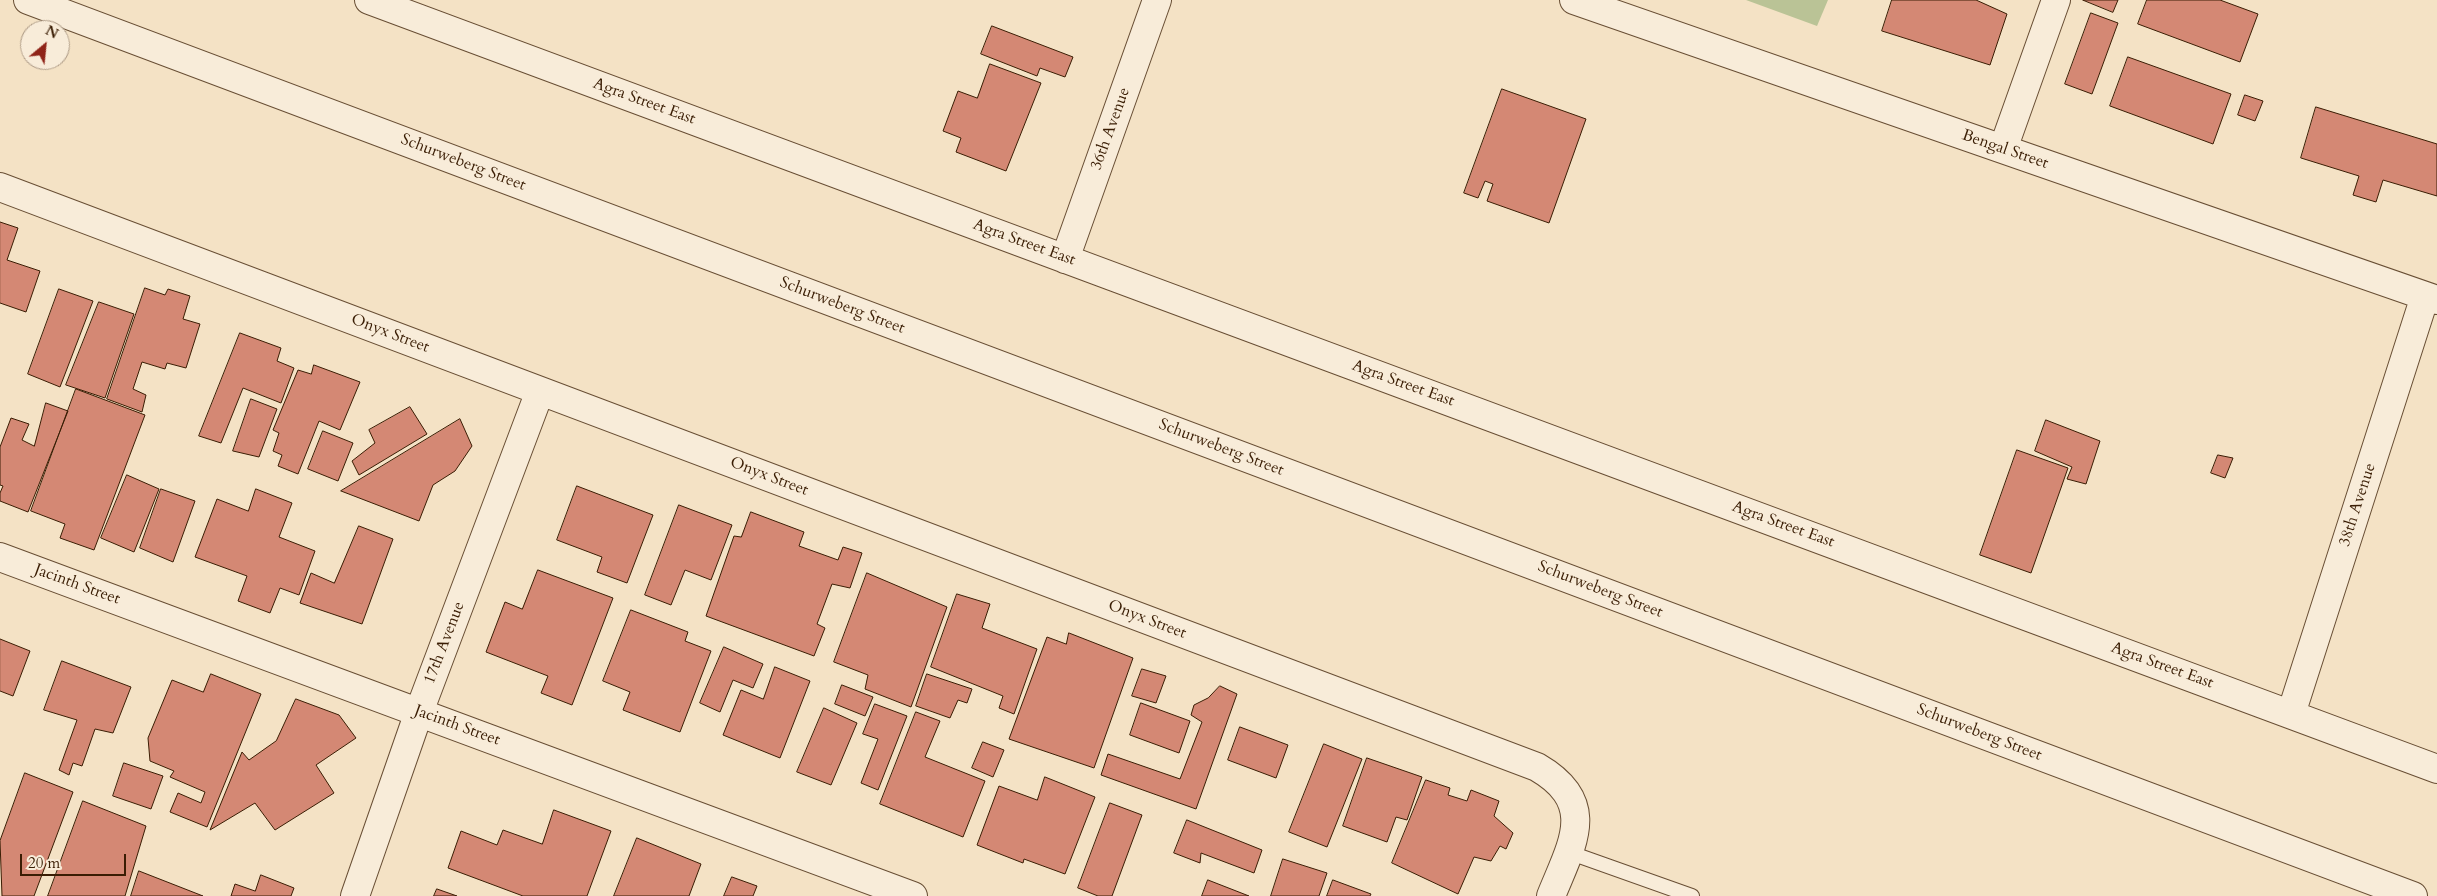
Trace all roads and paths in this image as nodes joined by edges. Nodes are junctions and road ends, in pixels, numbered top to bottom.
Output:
1 (28, 0) edge
2 (369, 0) edge
3 (1157, 0) edge
4 (1574, 0) edge
5 (2056, 0) edge
6 (2003, 149) junction
7 (0, 187) edge
8 (1065, 258) junction
9 (2431, 298) edge
10 (540, 391) junction
11 (0, 557) edge
12 (419, 712) junction
13 (2291, 714) junction
14 (2437, 769) edge
15 (1568, 852) junction
16 (354, 896) edge
17 (913, 896) edge
18 (1551, 896) edge
19 (1692, 896) edge
20 (2413, 896) edge

1 - 20 street, Schurweberg Street
2 - 8 street, Agra Street East
3 - 8 street, 36th Avenue
4 - 6 street, Bengal Street
5 - 6 street
6 - 9 street, Bengal Street
7 - 10 street, Onyx Street
8 - 13 street, Agra Street East
9 - 13 street, 38th Avenue
10 - 12 street, 17th Avenue
10 - 15 street, Onyx Street
11 - 12 street, Jacinth Street
12 - 16 street, 17th Avenue
12 - 17 street, Jacinth Street
13 - 14 street, Agra Street East
15 - 18 street, Onyx Street
15 - 19 lane

